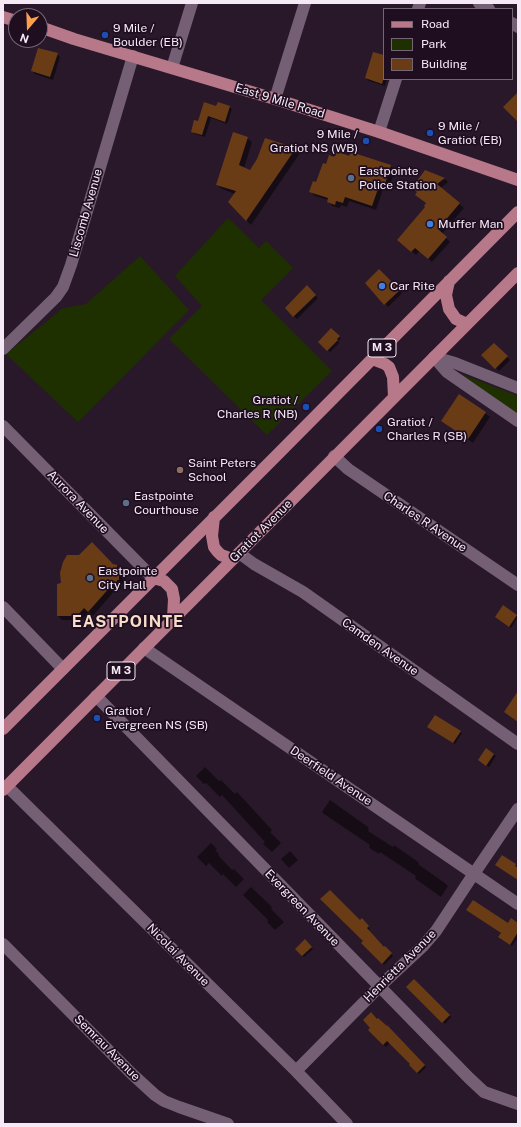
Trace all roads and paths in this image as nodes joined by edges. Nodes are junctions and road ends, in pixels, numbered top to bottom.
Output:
1 (192, 3) edge
2 (305, 3) edge
3 (48, 30) edge
4 (133, 56) junction
5 (172, 68) junction
6 (396, 80) edge
7 (274, 99) junction
8 (379, 132) junction
9 (518, 180) edge
10 (518, 212) edge
11 (518, 272) edge
12 (449, 281) junction
13 (467, 324) junction
14 (3, 349) edge
15 (434, 357) junction
16 (372, 358) junction
17 (518, 388) edge
18 (394, 397) junction
19 (518, 421) edge
20 (3, 426) edge
21 (334, 456) junction
22 (214, 518) junction
23 (236, 556) junction
24 (153, 578) junction
25 (518, 585) edge
26 (3, 607) edge
27 (173, 618) junction
28 (144, 648) junction
29 (63, 669) junction
30 (96, 696) junction
31 (3, 729) edge
32 (518, 744) edge
33 (5, 788) edge
34 (518, 809) edge
35 (474, 874) junction
36 (518, 904) edge
37 (3, 944) edge
38 (379, 987) junction
39 (296, 1071) junction
40 (518, 1104) edge
41 (228, 1124) edge
42 (348, 1124) edge

1 - 5 street
2 - 7 street
3 - 4 main road, East 9 Mile Road
4 - 5 main road, East 9 Mile Road
4 - 14 street, Liscomb Avenue
5 - 7 main road, East 9 Mile Road
6 - 8 street
7 - 8 main road, East 9 Mile Road
8 - 9 main road, East 9 Mile Road
10 - 12 main road, M 3
11 - 13 main road, Gratiot Avenue / M 3
12 - 13 main road
12 - 16 main road, M 3
13 - 15 main road, Gratiot Avenue / M 3
15 - 17 street
15 - 18 main road, Gratiot Avenue / M 3
15 - 19 street
16 - 18 main road
16 - 22 main road, M 3
18 - 21 main road, Gratiot Avenue / M 3
20 - 24 street, Aurora Avenue
21 - 23 main road, Gratiot Avenue / M 3
21 - 25 street, Charles R Avenue
22 - 23 main road
22 - 24 main road, M 3
23 - 27 main road, Gratiot Avenue / M 3
23 - 32 street, Camden Avenue
24 - 27 main road
24 - 29 main road, M 3
26 - 29 street
27 - 28 main road, Gratiot Avenue / M 3
28 - 30 main road, Gratiot Avenue / M 3
28 - 35 street, Deerfield Avenue
29 - 31 main road, M 3
30 - 33 main road, Gratiot Avenue / M 3
30 - 38 street, Evergreen Avenue
33 - 39 street, Nicolai Avenue
34 - 35 street, Henrietta Avenue
35 - 36 street, Deerfield Avenue
35 - 38 street, Henrietta Avenue
37 - 41 street, Semrau Avenue
38 - 39 street, Henrietta Avenue
38 - 40 street, Evergreen Avenue
39 - 42 street, Nicolai Avenue

